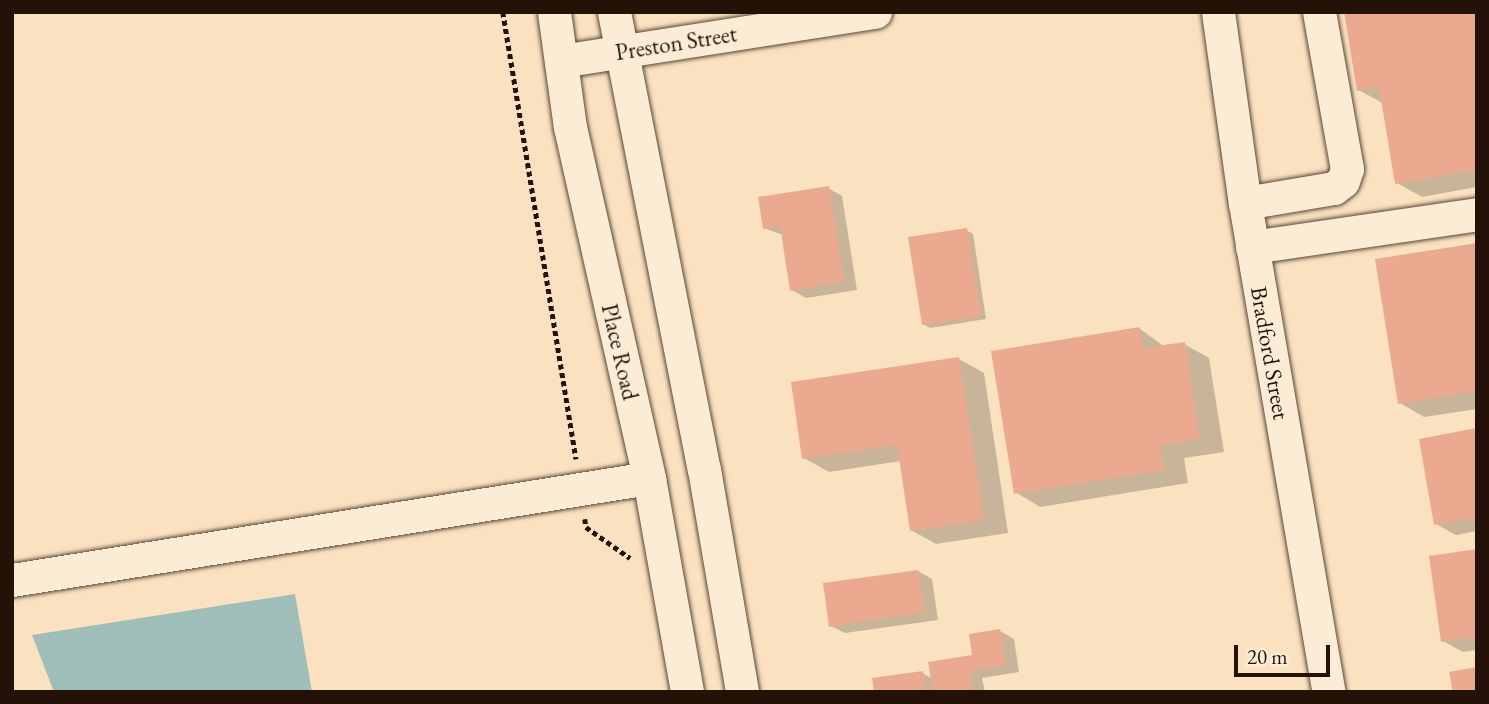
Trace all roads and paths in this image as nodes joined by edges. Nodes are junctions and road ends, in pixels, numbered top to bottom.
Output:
1 (503, 12) edge
2 (554, 12) edge
3 (614, 12) edge
4 (875, 12) edge
5 (1218, 12) edge
6 (1319, 12) edge
7 (620, 52) junction
8 (561, 61) junction
9 (1245, 203) junction
10 (1477, 214) edge
11 (1252, 247) junction
12 (649, 478) junction
13 (581, 490) junction
14 (641, 565) dead end
15 (12, 580) edge
16 (687, 692) edge
17 (742, 692) edge
18 (1329, 692) edge

1 - 13 path
2 - 8 street, Place Road
3 - 7 street
4 - 7 street, Preston Street
5 - 9 street, Bradford Street
6 - 9 street
7 - 8 street, Preston Street
7 - 17 street
8 - 12 street, Place Road
9 - 11 street, Bradford Street
10 - 11 street
11 - 18 street, Bradford Street
12 - 13 street
12 - 16 street, Place Road
13 - 14 path
13 - 15 street

